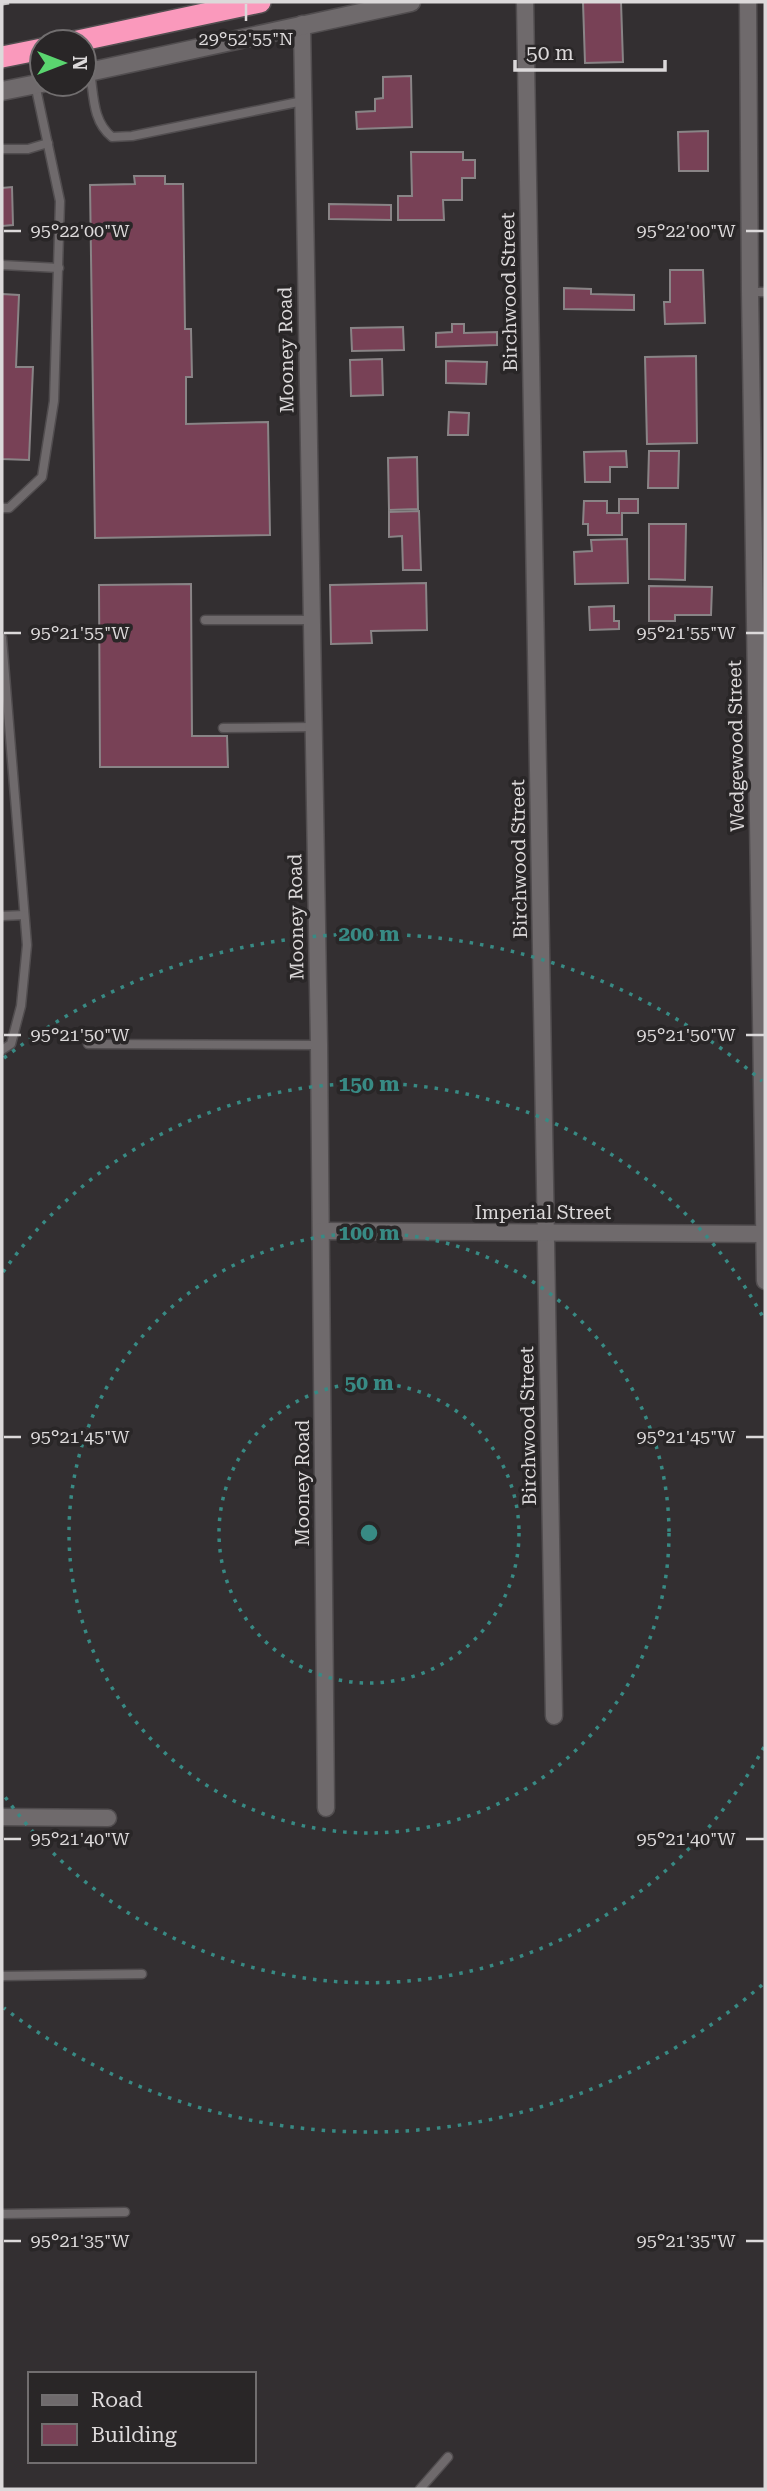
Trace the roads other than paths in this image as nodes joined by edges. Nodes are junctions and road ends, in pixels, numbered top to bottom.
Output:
1 (260, 2) edge
2 (411, 2) edge
3 (525, 2) edge
4 (748, 2) edge
5 (302, 24) junction
6 (98, 37) edge
7 (28, 52) edge
8 (2, 57) edge
9 (98, 70) edge
10 (28, 85) edge
11 (2, 91) edge
12 (40, 98) edge
13 (93, 98) edge
14 (303, 101) junction
15 (48, 143) junction
16 (2, 149) edge
17 (2, 265) edge
18 (59, 268) junction
19 (758, 292) edge
20 (759, 420) edge
21 (2, 508) edge
22 (205, 620) dead end
23 (312, 620) junction
24 (2, 638) edge
25 (314, 727) junction
26 (223, 728) dead end
27 (24, 915) junction
28 (2, 916) edge
29 (88, 1044) dead end
30 (319, 1045) junction
31 (2, 1050) edge
32 (321, 1231) junction
33 (547, 1233) junction
34 (764, 1234) edge
35 (765, 1280) edge
36 (554, 1716) dead end
37 (326, 1808) dead end
38 (2, 1817) edge
39 (108, 1818) dead end
40 (142, 1974) dead end
41 (2, 1976) edge
42 (125, 2212) dead end
43 (2, 2214) edge
44 (448, 2457) dead end
45 (420, 2489) edge

1 - 6 highway
2 - 5 main road
3 - 33 street, Birchwood Street
4 - 19 street, Wedgewood Street
5 - 9 main road
5 - 14 street, Mooney Road
7 - 8 highway
10 - 11 main road
12 - 15 lane
13 - 14 lane
14 - 23 street, Mooney Road
15 - 16 lane
15 - 18 lane
17 - 18 lane
18 - 21 lane
19 - 20 street, Wedgewood Street
20 - 34 street, Wedgewood Street
22 - 23 lane
23 - 25 street, Mooney Road
24 - 27 lane
25 - 26 lane
25 - 30 street, Mooney Road
27 - 28 lane
27 - 31 lane
29 - 30 lane
30 - 32 street, Mooney Road
32 - 33 street, Imperial Street
32 - 37 street, Mooney Road
33 - 34 street, Imperial Street
33 - 36 street, Birchwood Street
34 - 35 street, Wedgewood Street
38 - 39 street
40 - 41 lane
42 - 43 lane
44 - 45 lane

